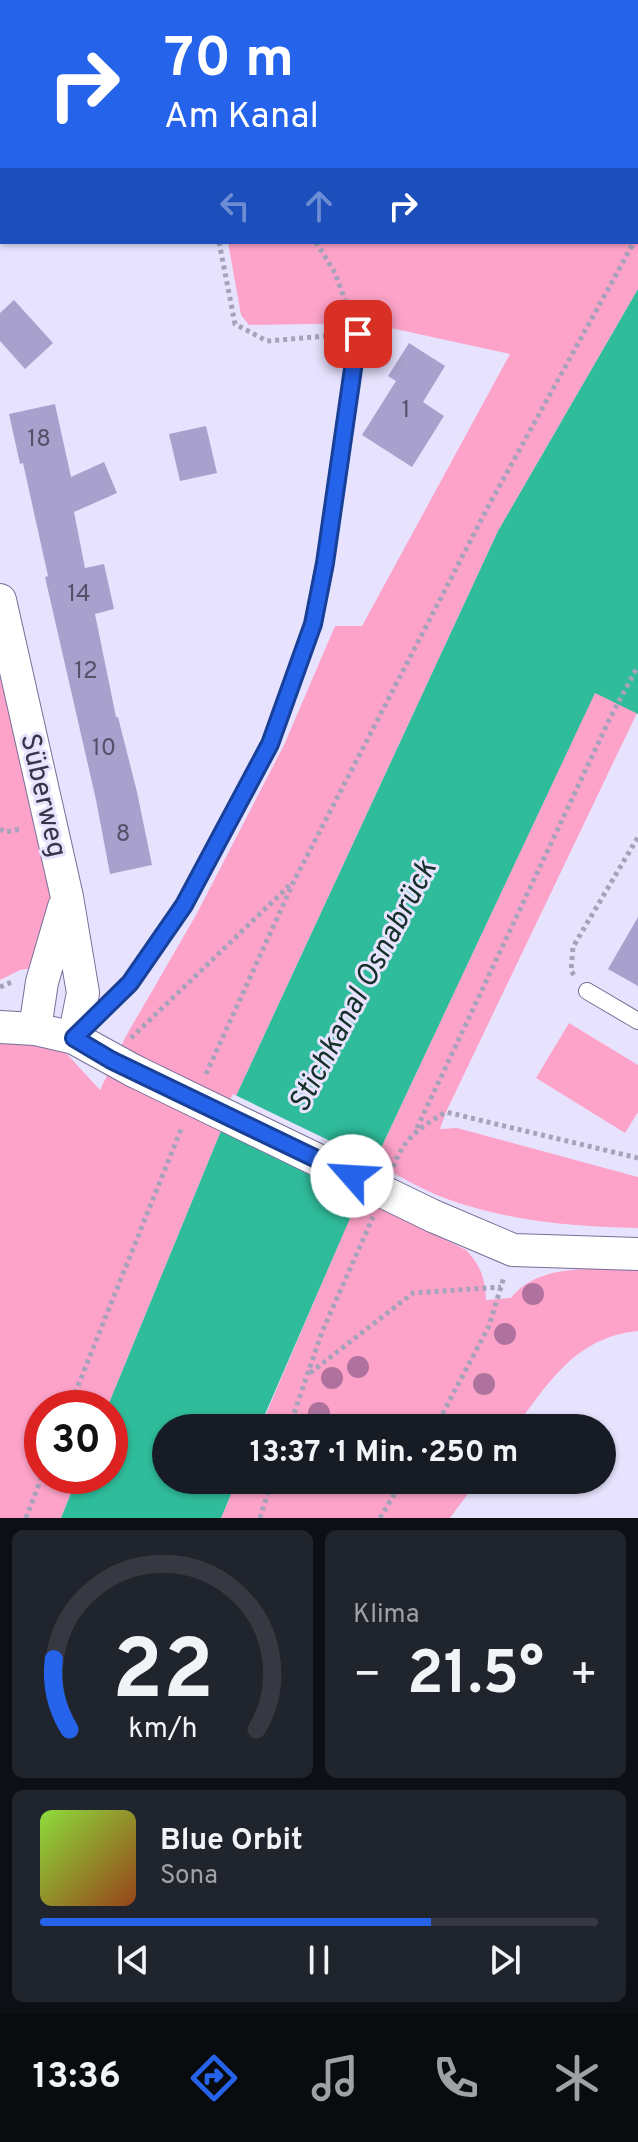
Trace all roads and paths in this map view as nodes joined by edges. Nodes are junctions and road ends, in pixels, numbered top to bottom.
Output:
1 (219, 244) edge
2 (317, 244) edge
3 (633, 244) edge
4 (358, 334) junction
5 (0, 600) edge
6 (638, 666) edge
7 (638, 837) edge
8 (294, 881) junction
9 (67, 897) junction
10 (587, 991) joint
11 (638, 1021) edge
12 (0, 1027) edge
13 (35, 1029) junction
14 (74, 1038) junction
15 (123, 1066) junction
16 (204, 1079) dead end
17 (185, 1121) dead end
18 (416, 1129) dead end
19 (513, 1250) junction
20 (638, 1254) edge
21 (501, 1287) junction
22 (307, 1375) dead end
23 (76, 1390) edge
24 (442, 1414) edge
25 (35, 1494) edge
26 (268, 1494) edge
27 (395, 1494) edge
28 (26, 1518) edge
29 (260, 1518) edge
30 (380, 1518) edge

1 - 4 path
2 - 4 path
3 - 8 path
4 - 14 lane
5 - 9 street, Süberweg
6 - 18 path
7 - 10 path
8 - 15 path
8 - 16 path
9 - 13 street, Süberweg
9 - 14 street, Süberweg
10 - 11 lane
12 - 13 street
13 - 14 street
14 - 15 street
15 - 19 street, bridge
17 - 23 path
19 - 20 street
19 - 21 path
21 - 22 path
21 - 24 path
25 - 28 path
26 - 29 path
27 - 30 path

